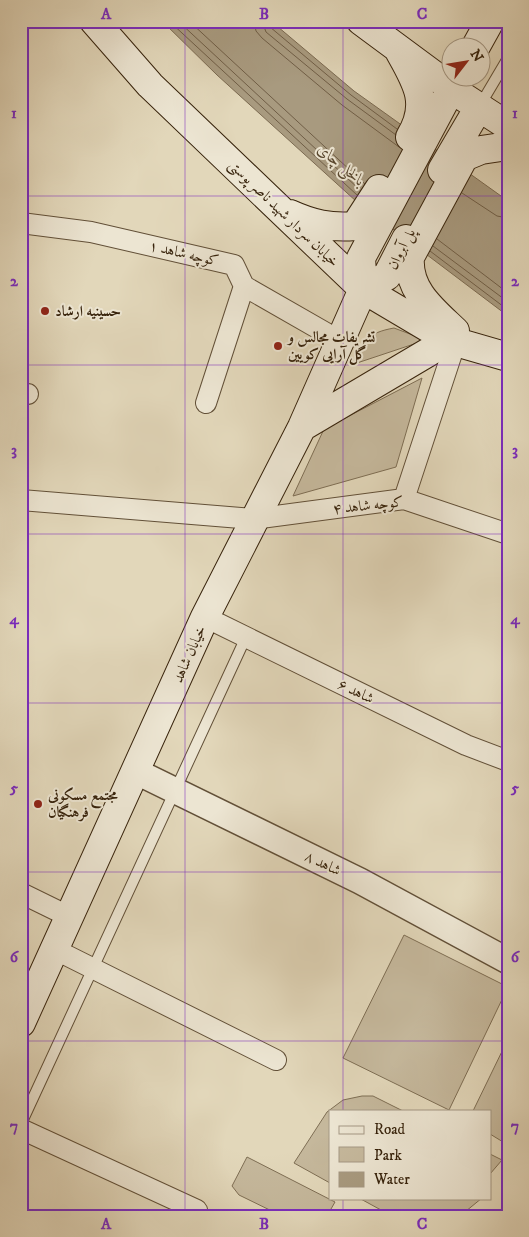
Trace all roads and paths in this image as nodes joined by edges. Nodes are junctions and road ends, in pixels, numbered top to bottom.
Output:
1 (94, 21) edge
2 (361, 21) edge
3 (490, 21) edge
4 (481, 38) edge
5 (398, 49) junction
6 (508, 58) edge
7 (442, 76) edge
8 (451, 88) edge
9 (459, 88) edge
10 (479, 107) junction
11 (508, 126) edge
12 (422, 130) junction
13 (508, 146) edge
14 (462, 151) junction
15 (280, 210) junction
16 (370, 222) junction
17 (21, 223) edge
18 (410, 245) junction
19 (244, 286) junction
20 (363, 289) junction
21 (340, 341) junction
22 (458, 342) junction
23 (508, 358) edge
24 (206, 402) dead end
25 (302, 427) junction
26 (404, 498) junction
27 (21, 500) edge
28 (253, 519) junction
29 (508, 534) edge
30 (205, 618) junction
31 (246, 637) junction
32 (508, 761) edge
33 (135, 771) junction
34 (175, 790) junction
35 (21, 893) edge
36 (70, 917) junction
37 (56, 950) junction
38 (508, 961) edge
39 (94, 969) junction
40 (21, 1023) edge
41 (276, 1060) dead end
42 (21, 1124) edge
43 (21, 1129) edge
44 (197, 1210) dead end

1 - 15 main road, خیابان سردار شهید ناصر پوستی
2 - 5 main road
3 - 4 main road
5 - 7 main road
5 - 12 main road
6 - 10 lane
8 - 12 main road
9 - 10 main road
10 - 11 main road
10 - 14 main road, پل آبروان
12 - 16 main road, پل آبروان
13 - 14 main road
14 - 18 main road, پل آبروان
15 - 16 main road
15 - 20 main road, خیابان سردار شهید ناصر پوستی
16 - 20 main road, پل آبروان
17 - 19 street, کوچه شاهد ۱
18 - 20 main road, پل آبروان
18 - 22 main road
19 - 21 street
19 - 24 street
20 - 21 main road, خیابان شاهد
20 - 22 main road, خیابان سردار شهید ناصر پوستی
21 - 25 main road, خیابان شاهد
22 - 23 main road, خیابان سردار شهید ناصر پوستی
22 - 25 main road
22 - 26 street
25 - 28 main road, خیابان شاهد
26 - 28 street, کوچه شاهد ۴
26 - 29 street, کوچه شاهد ۴
27 - 28 street, کوچه شاهد ۴
28 - 30 main road, خیابان شاهد
30 - 31 street, شاهد ۶
30 - 33 main road, خیابان شاهد
31 - 32 street, شاهد ۶
31 - 34 lane
33 - 34 street, شاهد ۸
33 - 36 main road, خیابان شاهد
34 - 38 street, شاهد ۸
34 - 39 lane
35 - 36 street
36 - 37 main road, خیابان شاهد
37 - 39 street
37 - 40 main road, خیابان شاهد
39 - 41 street
39 - 42 lane
43 - 44 street

